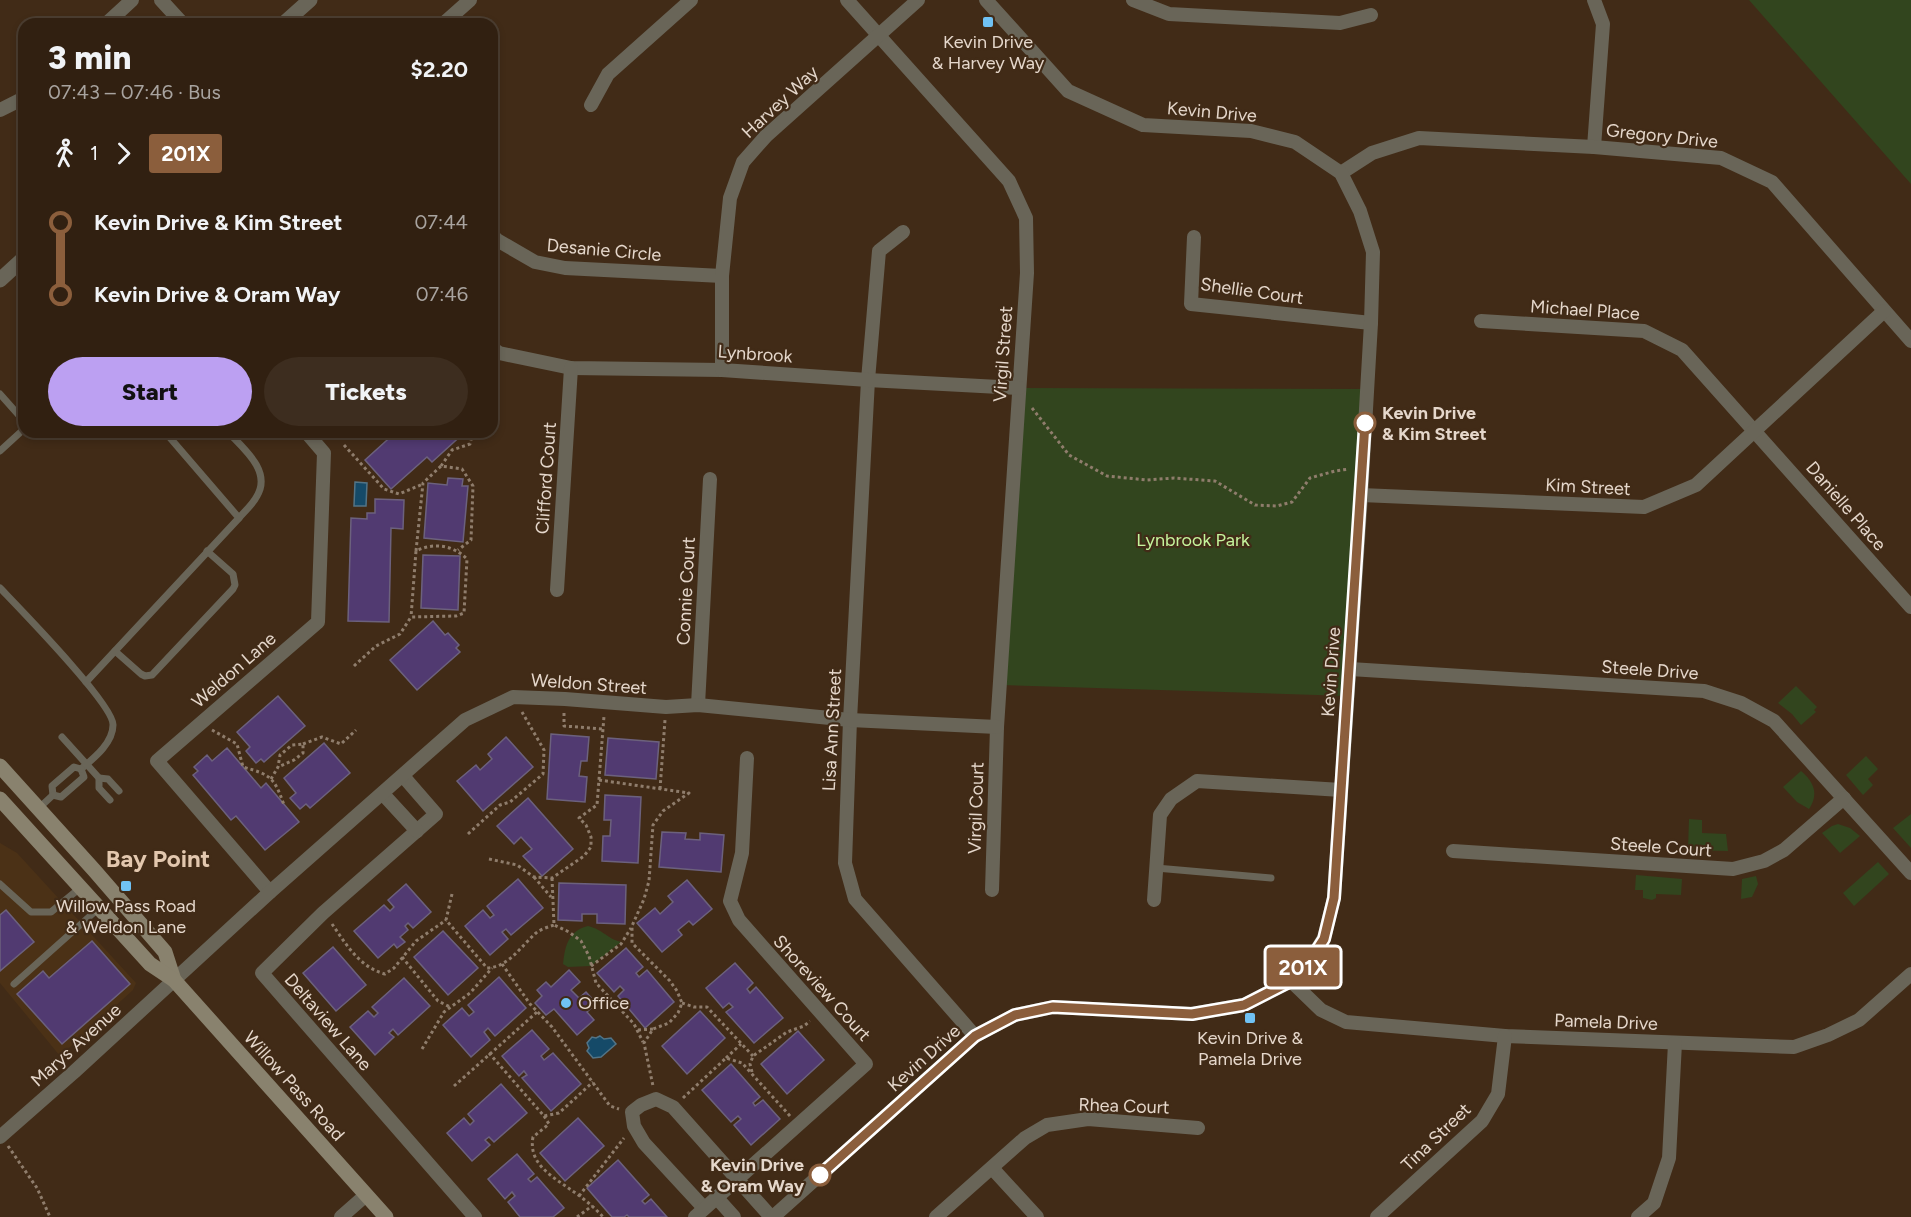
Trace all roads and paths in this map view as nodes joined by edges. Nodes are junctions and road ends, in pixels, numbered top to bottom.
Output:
1 (132, 0) edge
2 (161, 0) edge
3 (310, 0) edge
4 (470, 0) edge
5 (691, 0) edge
6 (847, 0) edge
7 (918, 0) edge
8 (986, 0) edge
9 (1133, 0) edge
10 (1594, 0) edge
11 (1371, 15) dead end
12 (112, 18) edge
13 (178, 18) edge
14 (290, 18) edge
15 (450, 18) edge
16 (879, 36) junction
17 (18, 101) edge
18 (591, 105) dead end
19 (0, 110) edge
20 (1594, 147) junction
21 (1341, 174) junction
22 (903, 232) dead end
23 (1194, 237) dead end
24 (498, 241) edge
25 (18, 264) edge
26 (722, 276) junction
27 (0, 280) edge
28 (1884, 311) junction
29 (1481, 321) dead end
30 (1371, 323) junction
31 (1911, 342) edge
32 (498, 352) edge
33 (571, 368) junction
34 (722, 370) junction
35 (868, 380) junction
36 (1019, 388) junction
37 (0, 394) edge
38 (18, 414) edge
39 (1755, 430) junction
40 (18, 434) edge
41 (170, 438) edge
42 (233, 438) edge
43 (311, 438) edge
44 (472, 438) edge
45 (344, 445) dead end
46 (0, 451) edge
47 (441, 466) junction
48 (1363, 468) junction
49 (710, 479) dead end
50 (423, 483) junction
51 (1361, 495) junction
52 (239, 518) junction
53 (458, 550) junction
54 (207, 551) junction
55 (416, 551) junction
56 (0, 588) edge
57 (557, 590) dead end
58 (1911, 607) edge
59 (411, 616) junction
60 (115, 651) junction
61 (354, 666) dead end
62 (1350, 669) junction
63 (86, 682) junction
64 (513, 697) junction
65 (565, 699) junction
66 (604, 702) junction
67 (698, 705) junction
68 (666, 707) junction
69 (850, 720) junction
70 (200, 724) junction
71 (997, 727) junction
72 (356, 729) dead end
73 (603, 729) junction
74 (62, 737) dead end
75 (303, 744) junction
76 (747, 758) dead end
77 (0, 766) edge
78 (84, 767) junction
79 (278, 767) junction
80 (403, 776) junction
81 (99, 778) junction
82 (271, 779) junction
83 (599, 780) junction
84 (660, 789) junction
85 (1341, 790) junction
86 (119, 791) dead end
87 (382, 794) junction
88 (53, 795) junction
89 (1844, 798) junction
90 (0, 799) edge
91 (110, 800) dead end
92 (284, 805) dead end
93 (39, 808) junction
94 (417, 831) junction
95 (468, 834) dead end
96 (1453, 851) dead end
97 (489, 859) dead end
98 (1156, 868) junction
99 (1911, 873) edge
100 (534, 877) junction
101 (552, 878) junction
102 (1272, 878) dead end
103 (0, 884) edge
104 (80, 888) junction
105 (992, 890) dead end
106 (270, 892) junction
107 (452, 894) dead end
108 (552, 898) junction
109 (1154, 900) dead end
110 (99, 908) junction
111 (323, 913) junction
112 (446, 920) junction
113 (554, 925) junction
114 (632, 926) junction
115 (624, 940) junction
116 (632, 943) junction
117 (402, 957) junction
118 (502, 964) junction
119 (591, 966) junction
120 (492, 968) junction
121 (1911, 974) edge
122 (174, 980) junction
123 (1291, 981) junction
124 (14, 984) dead end
125 (682, 1003) junction
126 (451, 1007) junction
127 (537, 1012) junction
128 (819, 1012) junction
129 (653, 1029) junction
130 (638, 1030) junction
131 (975, 1036) junction
132 (1505, 1036) junction
133 (644, 1043) junction
134 (1675, 1043) junction
135 (741, 1044) junction
136 (422, 1049) dead end
137 (489, 1053) junction
138 (753, 1056) junction
139 (726, 1058) junction
140 (752, 1074) junction
141 (593, 1083) junction
142 (454, 1086) dead end
143 (656, 1099) junction
144 (673, 1107) junction
145 (544, 1116) junction
146 (633, 1119) junction
147 (797, 1124) junction
148 (1198, 1128) dead end
149 (0, 1136) edge
150 (992, 1168) junction
151 (732, 1183) junction
152 (366, 1195) junction
153 (579, 1196) junction
154 (716, 1197) junction
155 (592, 1206) junction
156 (699, 1213) edge
157 (50, 1217) edge
158 (340, 1217) edge
159 (386, 1217) edge
160 (475, 1217) edge
161 (578, 1217) edge
162 (603, 1217) edge
163 (734, 1217) edge
164 (772, 1217) edge
165 (936, 1217) edge
166 (1036, 1217) edge
167 (1377, 1217) edge
168 (1638, 1217) edge

1 - 12 street
2 - 13 street
3 - 14 street
4 - 15 street
5 - 18 street
6 - 16 street
7 - 16 street, Harvey Way
8 - 21 street, Kevin Drive
9 - 11 street
10 - 20 street
16 - 26 street, Harvey Way
16 - 36 street, Virgil Street
17 - 19 street
20 - 21 street, Gregory Drive
20 - 28 street, Gregory Drive
21 - 30 street, Kevin Drive
22 - 35 street, Lisa Ann Street
23 - 30 street, Shellie Court
24 - 26 street, Desanie Circle
25 - 27 street
26 - 34 street, Harvey Way
28 - 31 street, Gregory Drive
28 - 39 street, Kim Street
29 - 39 street, Michael Place
30 - 48 street, Kevin Drive
32 - 33 street, Lynbrook
33 - 34 street, Lynbrook
33 - 57 street, Clifford Court
34 - 35 street, Lynbrook
35 - 36 street, Lynbrook
35 - 69 street, Lisa Ann Street
36 - 48 path
36 - 71 street, Virgil Street
37 - 38 lane
39 - 51 street, Kim Street
39 - 58 street, Danielle Place
40 - 46 lane
41 - 52 lane
42 - 52 lane
43 - 70 street, Weldon Lane
44 - 47 path
45 - 50 path
47 - 50 path
47 - 53 path
48 - 51 street, Kevin Drive
49 - 67 street, Connie Court
50 - 55 path
51 - 62 street, Kevin Drive
52 - 54 lane
53 - 55 path
53 - 59 path
54 - 60 lane
54 - 60 lane
55 - 59 path
56 - 63 lane
59 - 61 path
60 - 63 lane
62 - 85 street, Kevin Drive
62 - 89 street, Steele Drive
63 - 78 lane
64 - 65 street, Weldon Street
64 - 80 street, Weldon Street
64 - 95 path
65 - 66 street, Weldon Street
65 - 73 path
66 - 68 street, Weldon Street
66 - 73 path
67 - 68 street, Weldon Street
67 - 69 street, Weldon Street
68 - 84 path
69 - 71 street, Weldon Street
69 - 131 street, Lisa Ann Street
70 - 82 path
70 - 106 street, Weldon Lane
71 - 105 street, Virgil Court
72 - 75 path
73 - 83 path
74 - 78 lane
75 - 79 path
75 - 79 path
76 - 128 street, Shoreview Court
77 - 93 main road, Willow Pass Road
78 - 81 lane
78 - 88 lane
78 - 88 lane
79 - 82 path
80 - 87 street, Weldon Street
80 - 94 street, Deltaview Lane
81 - 86 lane
81 - 91 lane
82 - 92 path
83 - 84 path
83 - 101 path
84 - 114 path
85 - 98 street
85 - 123 street, Kevin Drive
87 - 94 street
87 - 106 street, Weldon Street
88 - 93 lane
89 - 96 street, Steele Court
89 - 99 street, Steele Drive
90 - 104 main road, Willow Pass Road
93 - 122 main road, Willow Pass Road
94 - 111 street, Deltaview Lane
97 - 100 path
98 - 102 lane
98 - 109 street
100 - 101 path
100 - 108 path
101 - 108 path
103 - 104 lane
104 - 110 main road, Willow Pass Road
106 - 122 street, Weldon Street
107 - 112 path
108 - 113 path
110 - 122 main road, Willow Pass Road
110 - 124 lane
111 - 117 path
111 - 160 street, Deltaview Lane
112 - 117 path
112 - 120 path
113 - 118 path
113 - 119 path
114 - 115 path
114 - 116 path
115 - 116 path
115 - 119 path
116 - 125 path
117 - 126 path
118 - 120 path
118 - 127 path
119 - 130 path
120 - 126 path
121 - 134 street, Pamela Drive
122 - 149 street, Marys Avenue
122 - 152 main road, Willow Pass Road
123 - 131 street, Kevin Drive
123 - 132 street, Pamela Drive
125 - 129 path
125 - 135 path
126 - 136 path
127 - 137 path
127 - 141 path
128 - 138 path
128 - 147 street, Shoreview Court
129 - 130 path
129 - 133 path
130 - 133 path
131 - 164 street, Kevin Drive
132 - 134 street, Pamela Drive
132 - 167 street, Tina Street
133 - 143 path
134 - 168 street
135 - 138 path
135 - 139 path
137 - 142 path
137 - 145 path
138 - 140 path
139 - 140 path
139 - 144 path
140 - 147 path
141 - 145 path
141 - 146 path
143 - 144 street
143 - 146 street
144 - 151 street
145 - 153 path
146 - 153 path
146 - 156 street
147 - 151 street, Shoreview Court
148 - 150 street, Rhea Court
149 - 157 path
150 - 165 street, Rhea Court
150 - 166 street
151 - 154 street
151 - 164 street
152 - 158 street
152 - 159 main road, Willow Pass Road
153 - 155 path
154 - 156 street
154 - 163 street
155 - 161 path
155 - 162 path

